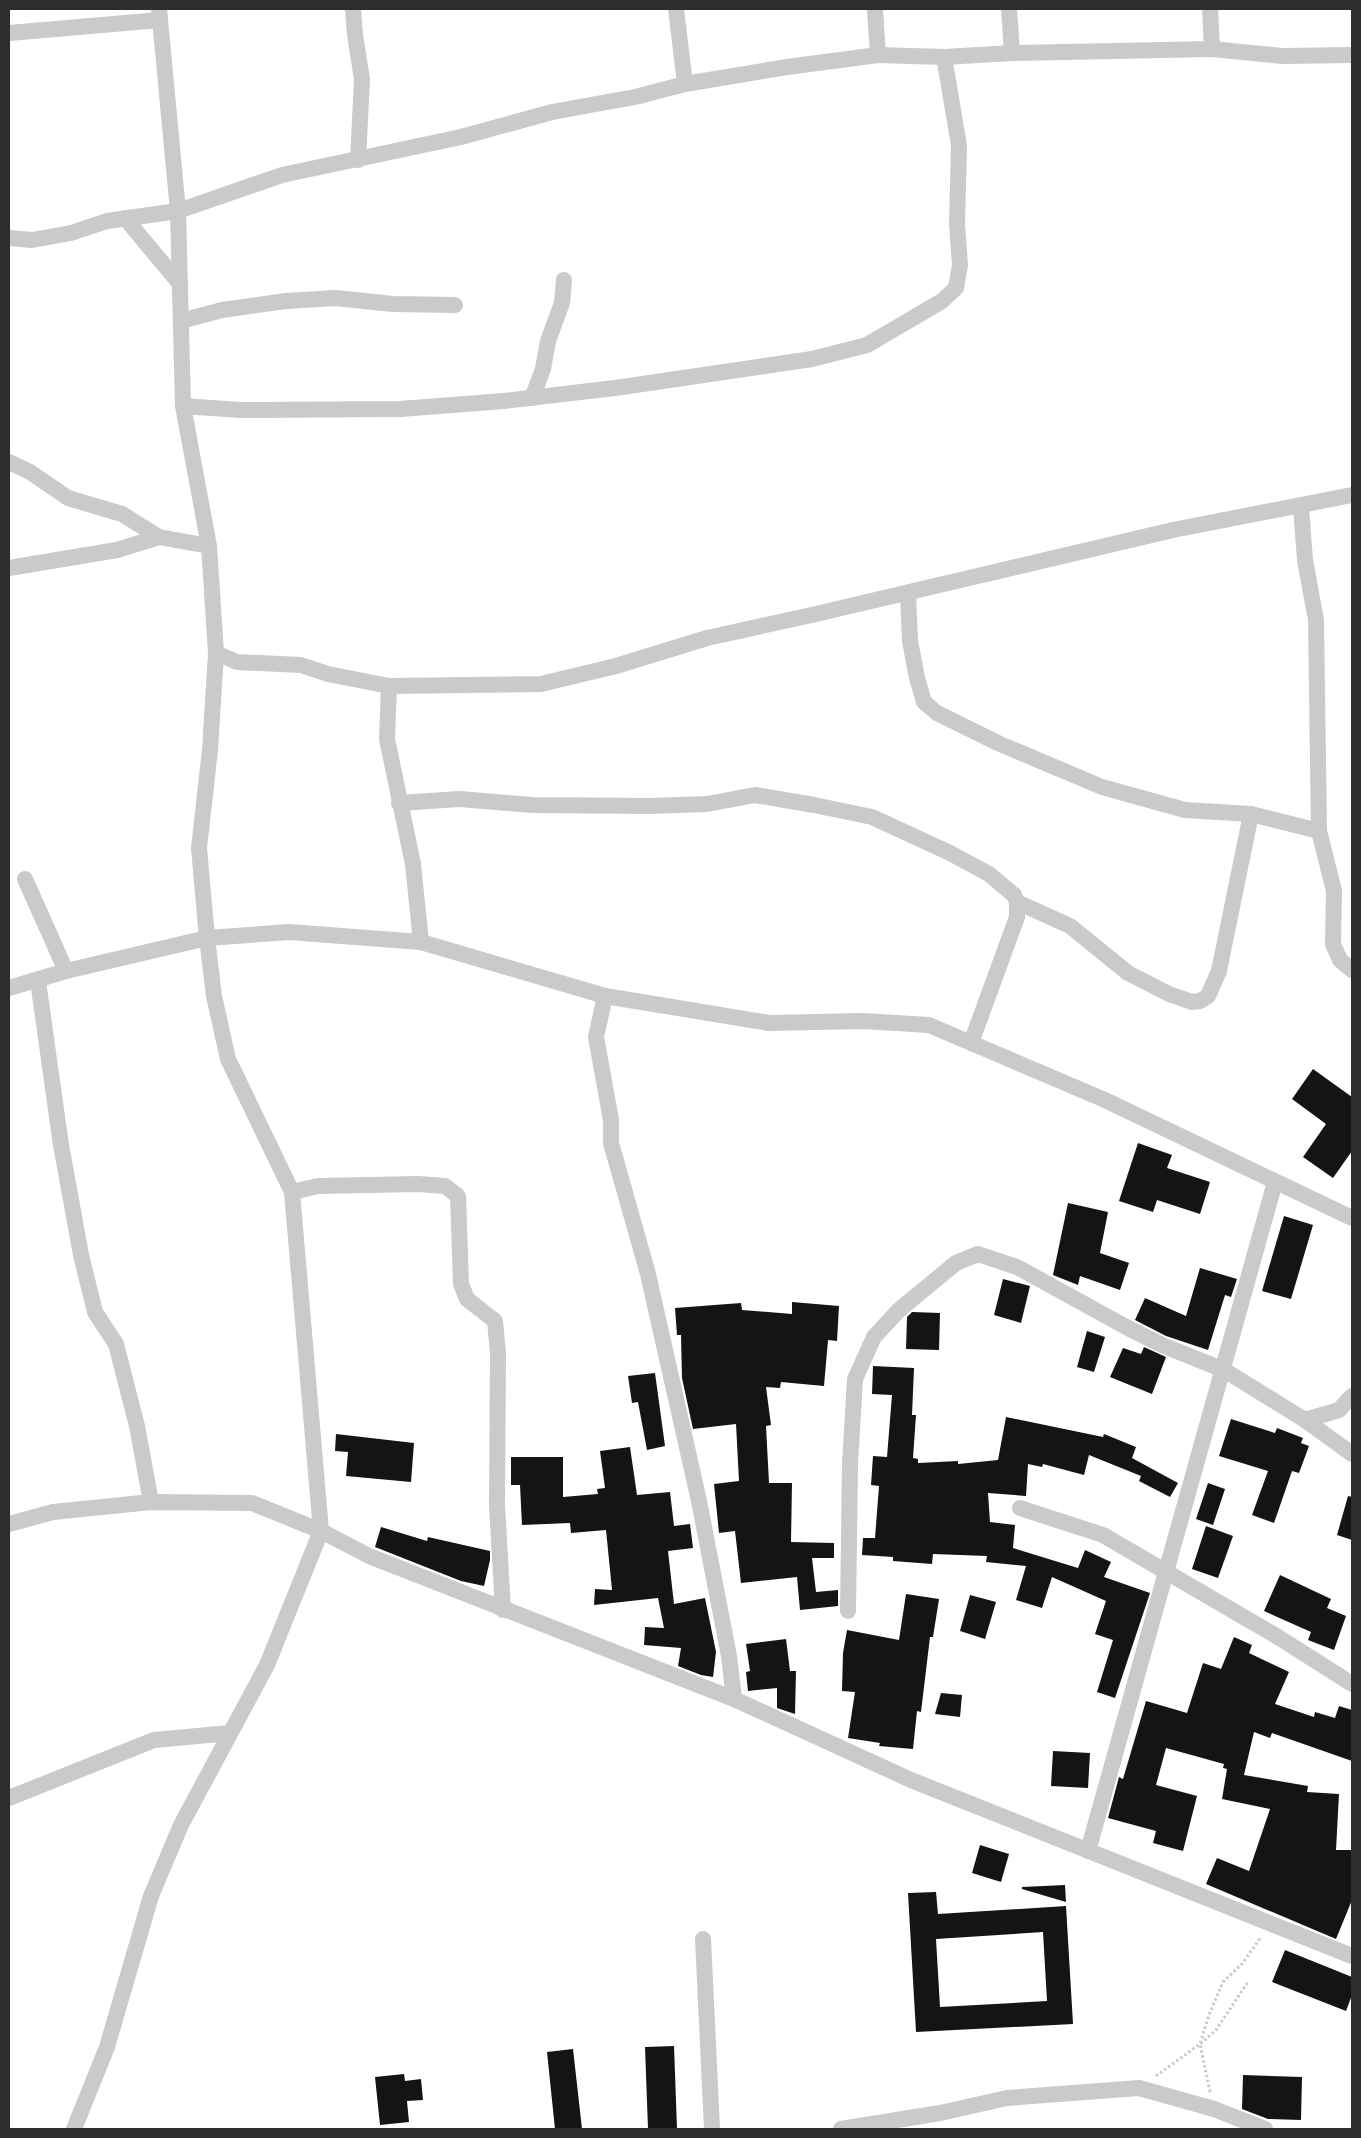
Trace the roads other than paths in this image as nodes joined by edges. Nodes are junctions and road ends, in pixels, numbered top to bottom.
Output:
1 (353, 9) edge
2 (676, 9) edge
3 (1009, 9) edge
4 (1210, 9) edge
5 (873, 11) edge
6 (160, 15) edge
7 (9, 33) edge
8 (1212, 49) junction
9 (1012, 53) junction
10 (1352, 55) edge
11 (878, 56) junction
12 (944, 57) junction
13 (685, 84) junction
14 (358, 160) junction
15 (178, 211) junction
16 (125, 218) junction
17 (9, 238) edge
18 (564, 280) dead end
19 (180, 284) junction
20 (455, 305) dead end
21 (181, 321) junction
22 (532, 398) junction
23 (183, 406) junction
24 (9, 462) edge
25 (1352, 495) edge
26 (1301, 507) junction
27 (159, 537) junction
28 (209, 546) junction
29 (9, 568) edge
30 (908, 593) junction
31 (216, 653) junction
32 (390, 686) junction
33 (399, 803) junction
34 (1251, 814) junction
35 (1319, 830) junction
36 (25, 880) dead end
37 (1017, 902) junction
38 (207, 938) junction
39 (421, 942) junction
40 (1352, 970) edge
41 (66, 971) junction
42 (38, 981) junction
43 (9, 988) edge
44 (605, 996) junction
45 (971, 1043) junction
46 (1275, 1182) junction
47 (292, 1192) junction
48 (1352, 1218) edge
49 (1224, 1370) junction
50 (1352, 1396) edge
51 (1305, 1420) junction
52 (1352, 1454) edge
53 (151, 1502) junction
54 (1020, 1508) dead end
55 (9, 1524) edge
56 (321, 1532) junction
57 (1166, 1573) junction
58 (503, 1610) junction
59 (848, 1611) dead end
60 (1352, 1684) edge
61 (734, 1699) junction
62 (230, 1733) junction
63 (9, 1798) edge
64 (1088, 1851) junction
65 (703, 1939) dead end
66 (1352, 1956) edge
67 (74, 2129) edge
68 (712, 2129) edge
69 (841, 2129) edge
70 (1265, 2129) edge

1 - 14 street
2 - 13 street
3 - 9 street
4 - 8 street
5 - 11 street
6 - 7 street
6 - 15 street
8 - 9 street
8 - 10 street
9 - 12 street
11 - 12 street
11 - 13 street
12 - 22 street
13 - 14 street
14 - 15 street
15 - 16 street
15 - 19 street
16 - 17 street
16 - 19 street
18 - 22 street
19 - 21 street
20 - 21 street
21 - 23 street
22 - 23 street
23 - 28 street
24 - 27 street
25 - 26 street
26 - 30 street
26 - 35 street
27 - 28 street
27 - 29 street
28 - 31 street
30 - 32 street
30 - 34 street
31 - 32 street
31 - 38 street
32 - 33 street
33 - 37 street
33 - 39 street
34 - 35 street
34 - 37 street
35 - 40 street
36 - 41 street
37 - 45 street
38 - 39 street
38 - 41 street
38 - 47 street
39 - 44 street
41 - 42 street
42 - 43 street
42 - 53 street
44 - 45 street
44 - 61 street
45 - 46 street
46 - 48 street
46 - 49 street
47 - 56 street
47 - 58 street
49 - 51 street
49 - 57 street
49 - 59 street
50 - 51 street
51 - 52 street
53 - 55 street
53 - 56 street
54 - 57 street
56 - 58 street
56 - 62 street
57 - 60 street
57 - 64 street
58 - 61 street
61 - 64 street
62 - 63 street
62 - 67 street
64 - 66 street
65 - 68 street
69 - 70 street

